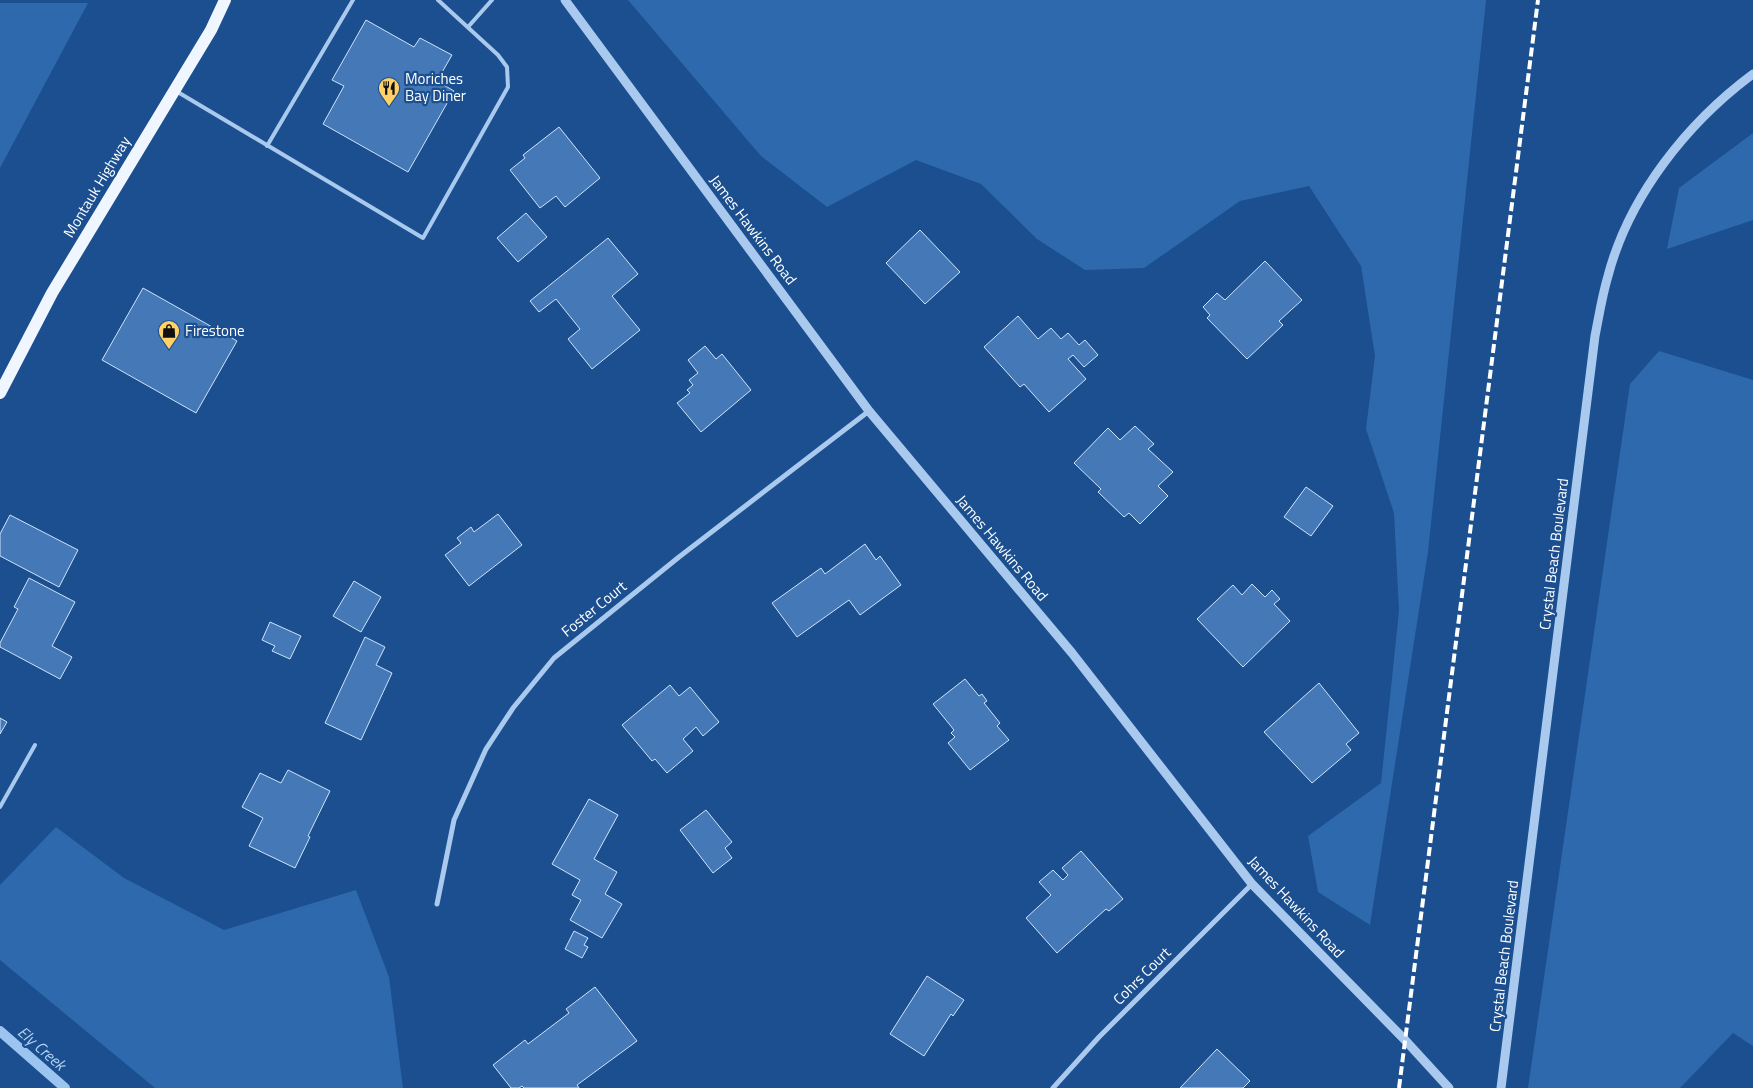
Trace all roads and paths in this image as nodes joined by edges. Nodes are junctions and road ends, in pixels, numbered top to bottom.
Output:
1 (225, 0) edge
2 (353, 0) edge
3 (438, 0) edge
4 (492, 0) edge
5 (566, 0) edge
6 (468, 27) junction
7 (1753, 74) edge
8 (174, 90) junction
9 (267, 146) junction
10 (0, 393) edge
11 (869, 411) junction
12 (35, 745) dead end
13 (0, 807) edge
14 (1252, 884) junction
15 (437, 904) dead end
16 (1053, 1088) edge
17 (1449, 1088) edge
18 (1501, 1088) edge

1 - 8 main road, Montauk Highway
2 - 9 lane
3 - 6 lane
4 - 6 lane
5 - 11 street, James Hawkins Road
6 - 9 lane
7 - 18 street, Crystal Beach Boulevard
8 - 9 lane
8 - 10 main road, Montauk Highway
11 - 14 street, James Hawkins Road
11 - 15 street, Foster Court
12 - 13 lane
14 - 16 street, Cohrs Court
14 - 17 street, James Hawkins Road

